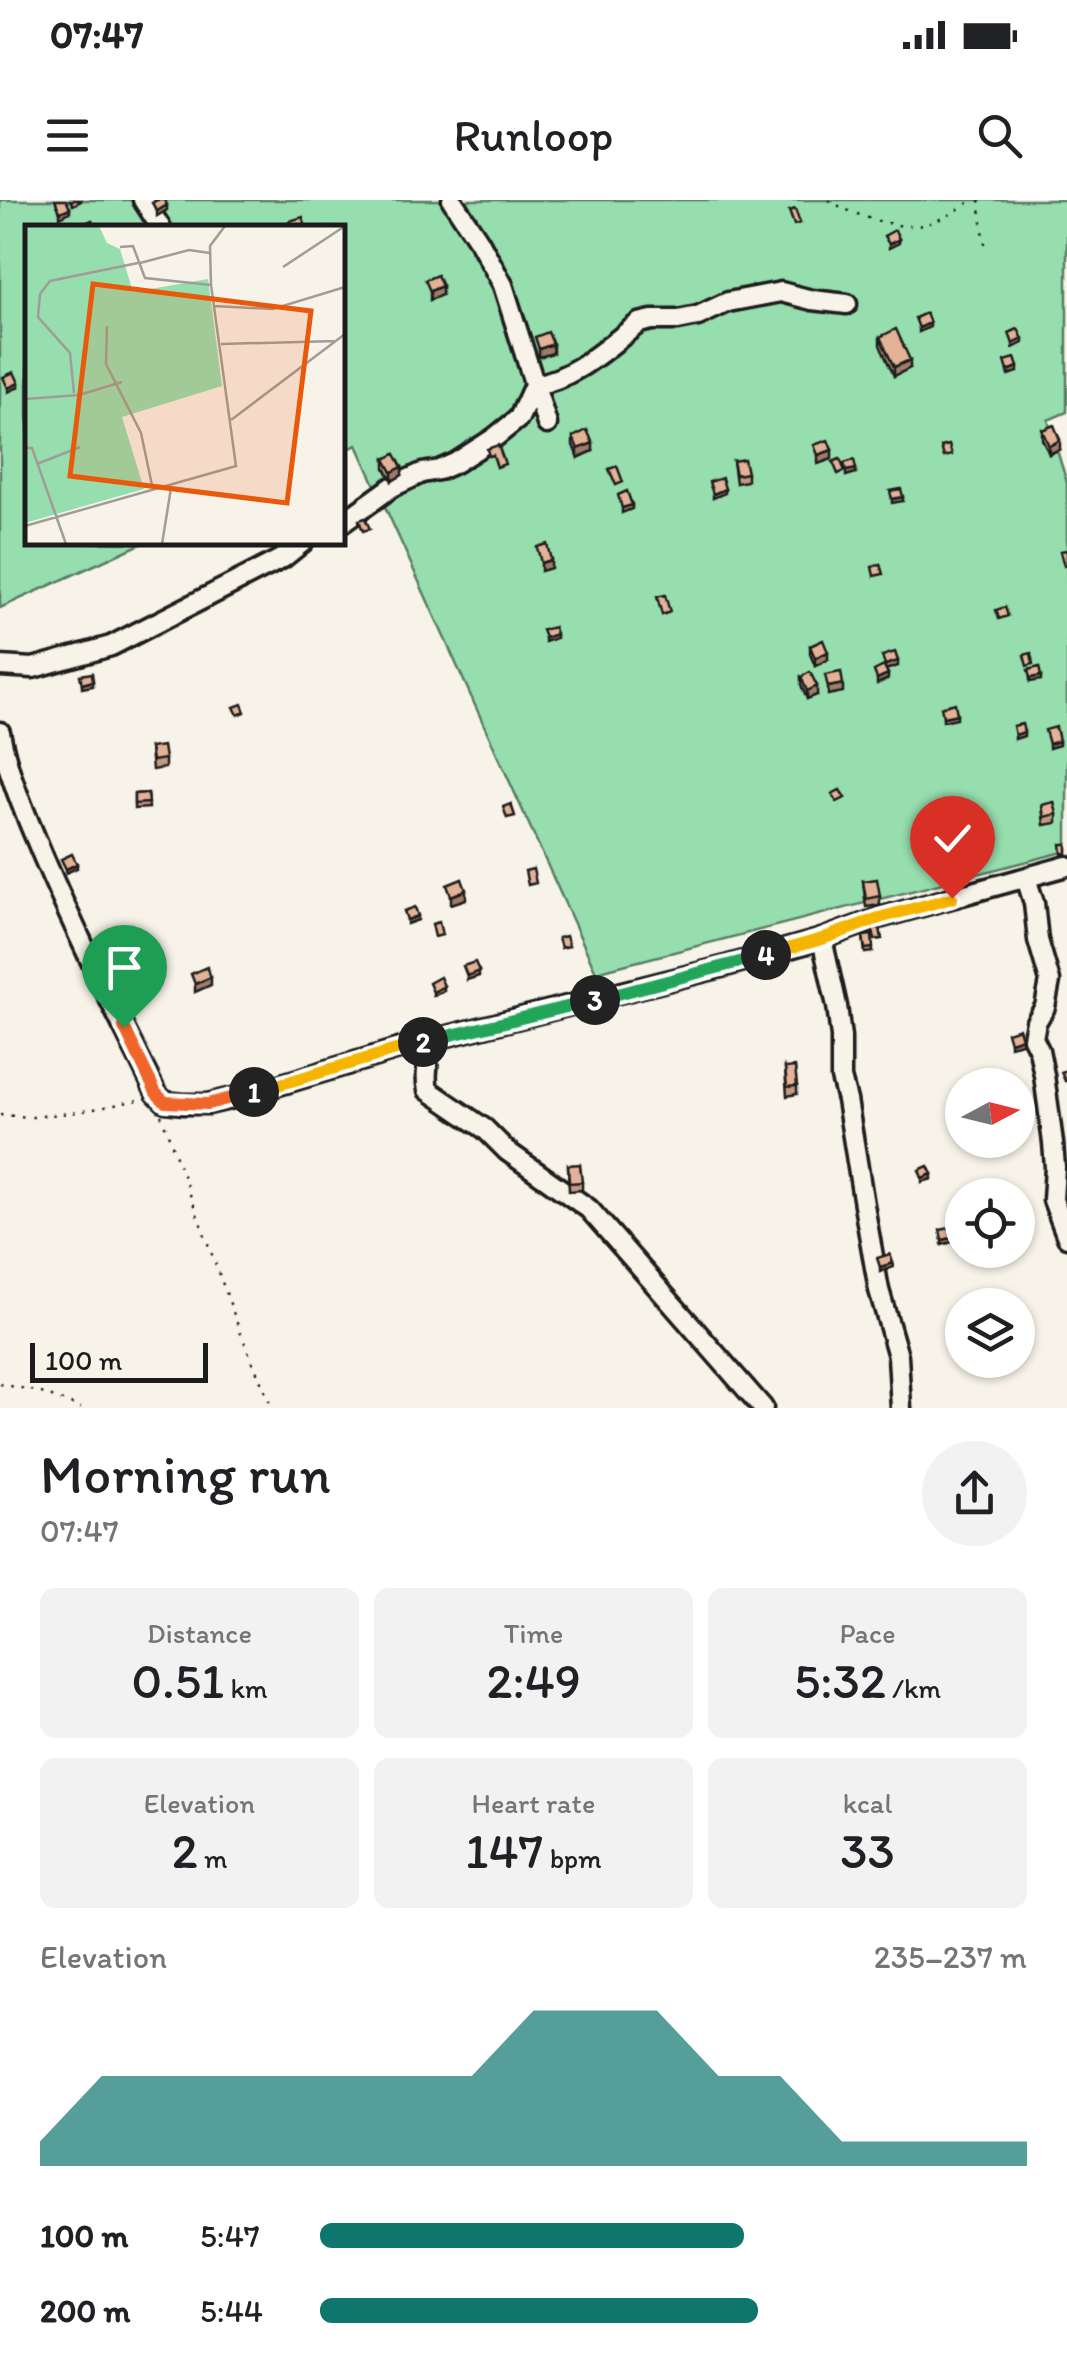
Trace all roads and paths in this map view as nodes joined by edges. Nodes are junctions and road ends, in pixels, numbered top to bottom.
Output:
1 (143, 200) edge
2 (452, 200) edge
3 (829, 200) edge
4 (976, 200) edge
5 (159, 225) edge
6 (986, 252) dead end
7 (848, 304) dead end
8 (534, 385) junction
9 (548, 424) dead end
10 (345, 521) edge
11 (299, 545) edge
12 (0, 666) edge
13 (0, 732) edge
14 (3, 762) edge
15 (1067, 866) edge
16 (1026, 878) junction
17 (822, 939) junction
18 (412, 1044) junction
19 (154, 1099) dead end
20 (160, 1112) dead end
21 (0, 1115) edge
22 (1067, 1237) edge
23 (0, 1384) edge
24 (81, 1408) edge
25 (272, 1408) edge
26 (763, 1408) edge
27 (902, 1408) edge

1 - 5 street
2 - 8 street
3 - 4 path
4 - 6 path
7 - 8 street
8 - 9 street
8 - 10 street
11 - 12 street
13 - 14 street
14 - 18 street
15 - 16 street
16 - 17 street
16 - 22 street
17 - 18 street
17 - 27 street
18 - 26 street
19 - 21 path
20 - 25 path
23 - 24 path

